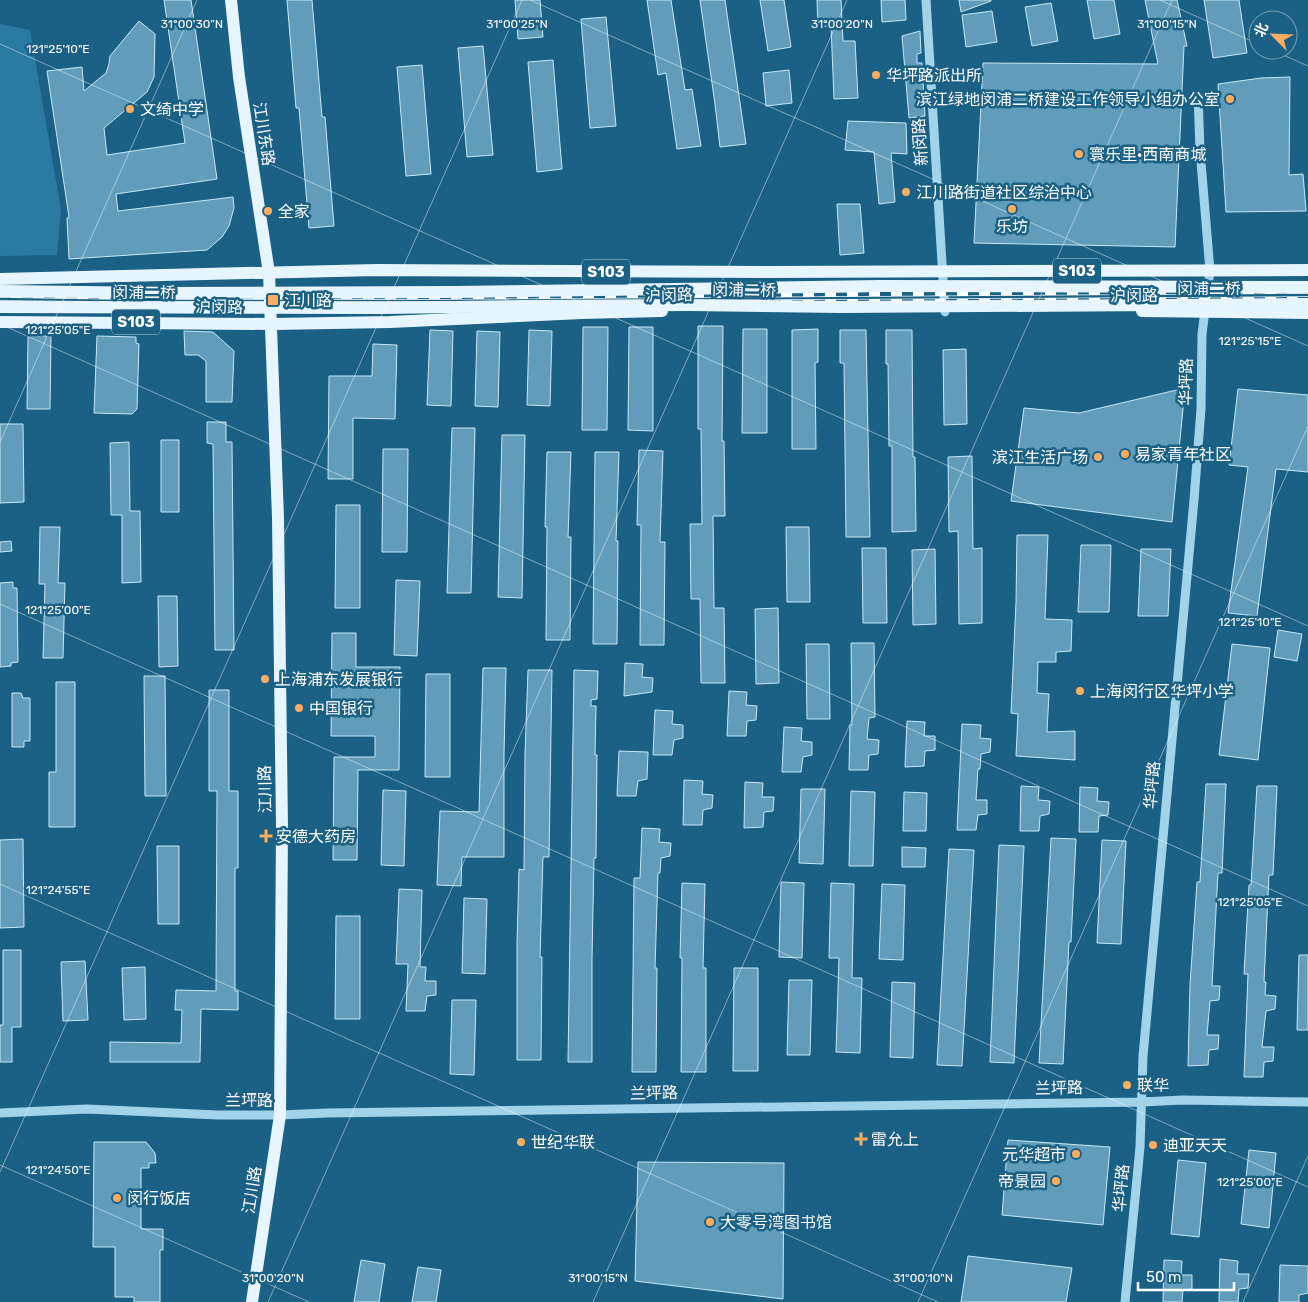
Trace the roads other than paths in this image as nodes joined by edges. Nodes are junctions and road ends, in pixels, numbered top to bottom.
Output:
1 (231, 0) edge
2 (926, 0) edge
3 (1198, 95) dead end
4 (1308, 270) edge
5 (1210, 271) junction
6 (943, 272) junction
7 (269, 273) junction
8 (0, 279) edge
9 (1308, 287) edge
10 (0, 291) edge
11 (1308, 304) edge
12 (0, 307) edge
13 (945, 312) junction
14 (1203, 312) junction
15 (1308, 313) edge
16 (0, 322) edge
17 (272, 324) junction
18 (1142, 1102) junction
19 (1308, 1102) edge
20 (0, 1113) edge
21 (280, 1115) junction
22 (252, 1302) edge
23 (1125, 1302) edge

1 - 7 main road, 江川东路
2 - 6 street, 新闵路
3 - 5 street, 华坪路
4 - 5 main road, 沪闵路 / S103
5 - 6 main road, 沪闵路 / S103
5 - 14 street, 华坪路
6 - 7 main road, 沪闵路 / S103
6 - 13 street, 新闵路
7 - 8 main road, 沪闵路 / S103
7 - 17 main road, 江川路
9 - 10 main road, 闵浦二桥, bridge
11 - 12 main road, 闵浦二桥, bridge
13 - 14 main road, 沪闵路 / S103
13 - 17 main road, 沪闵路 / S103
14 - 15 main road, 沪闵路 / S103
14 - 18 street, 华坪路
16 - 17 main road, 沪闵路 / S103
17 - 21 main road, 江川路
18 - 19 street, 兰坪路
18 - 21 street, 兰坪路
18 - 23 street, 华坪路
20 - 21 street, 兰坪路
21 - 22 main road, 江川路

